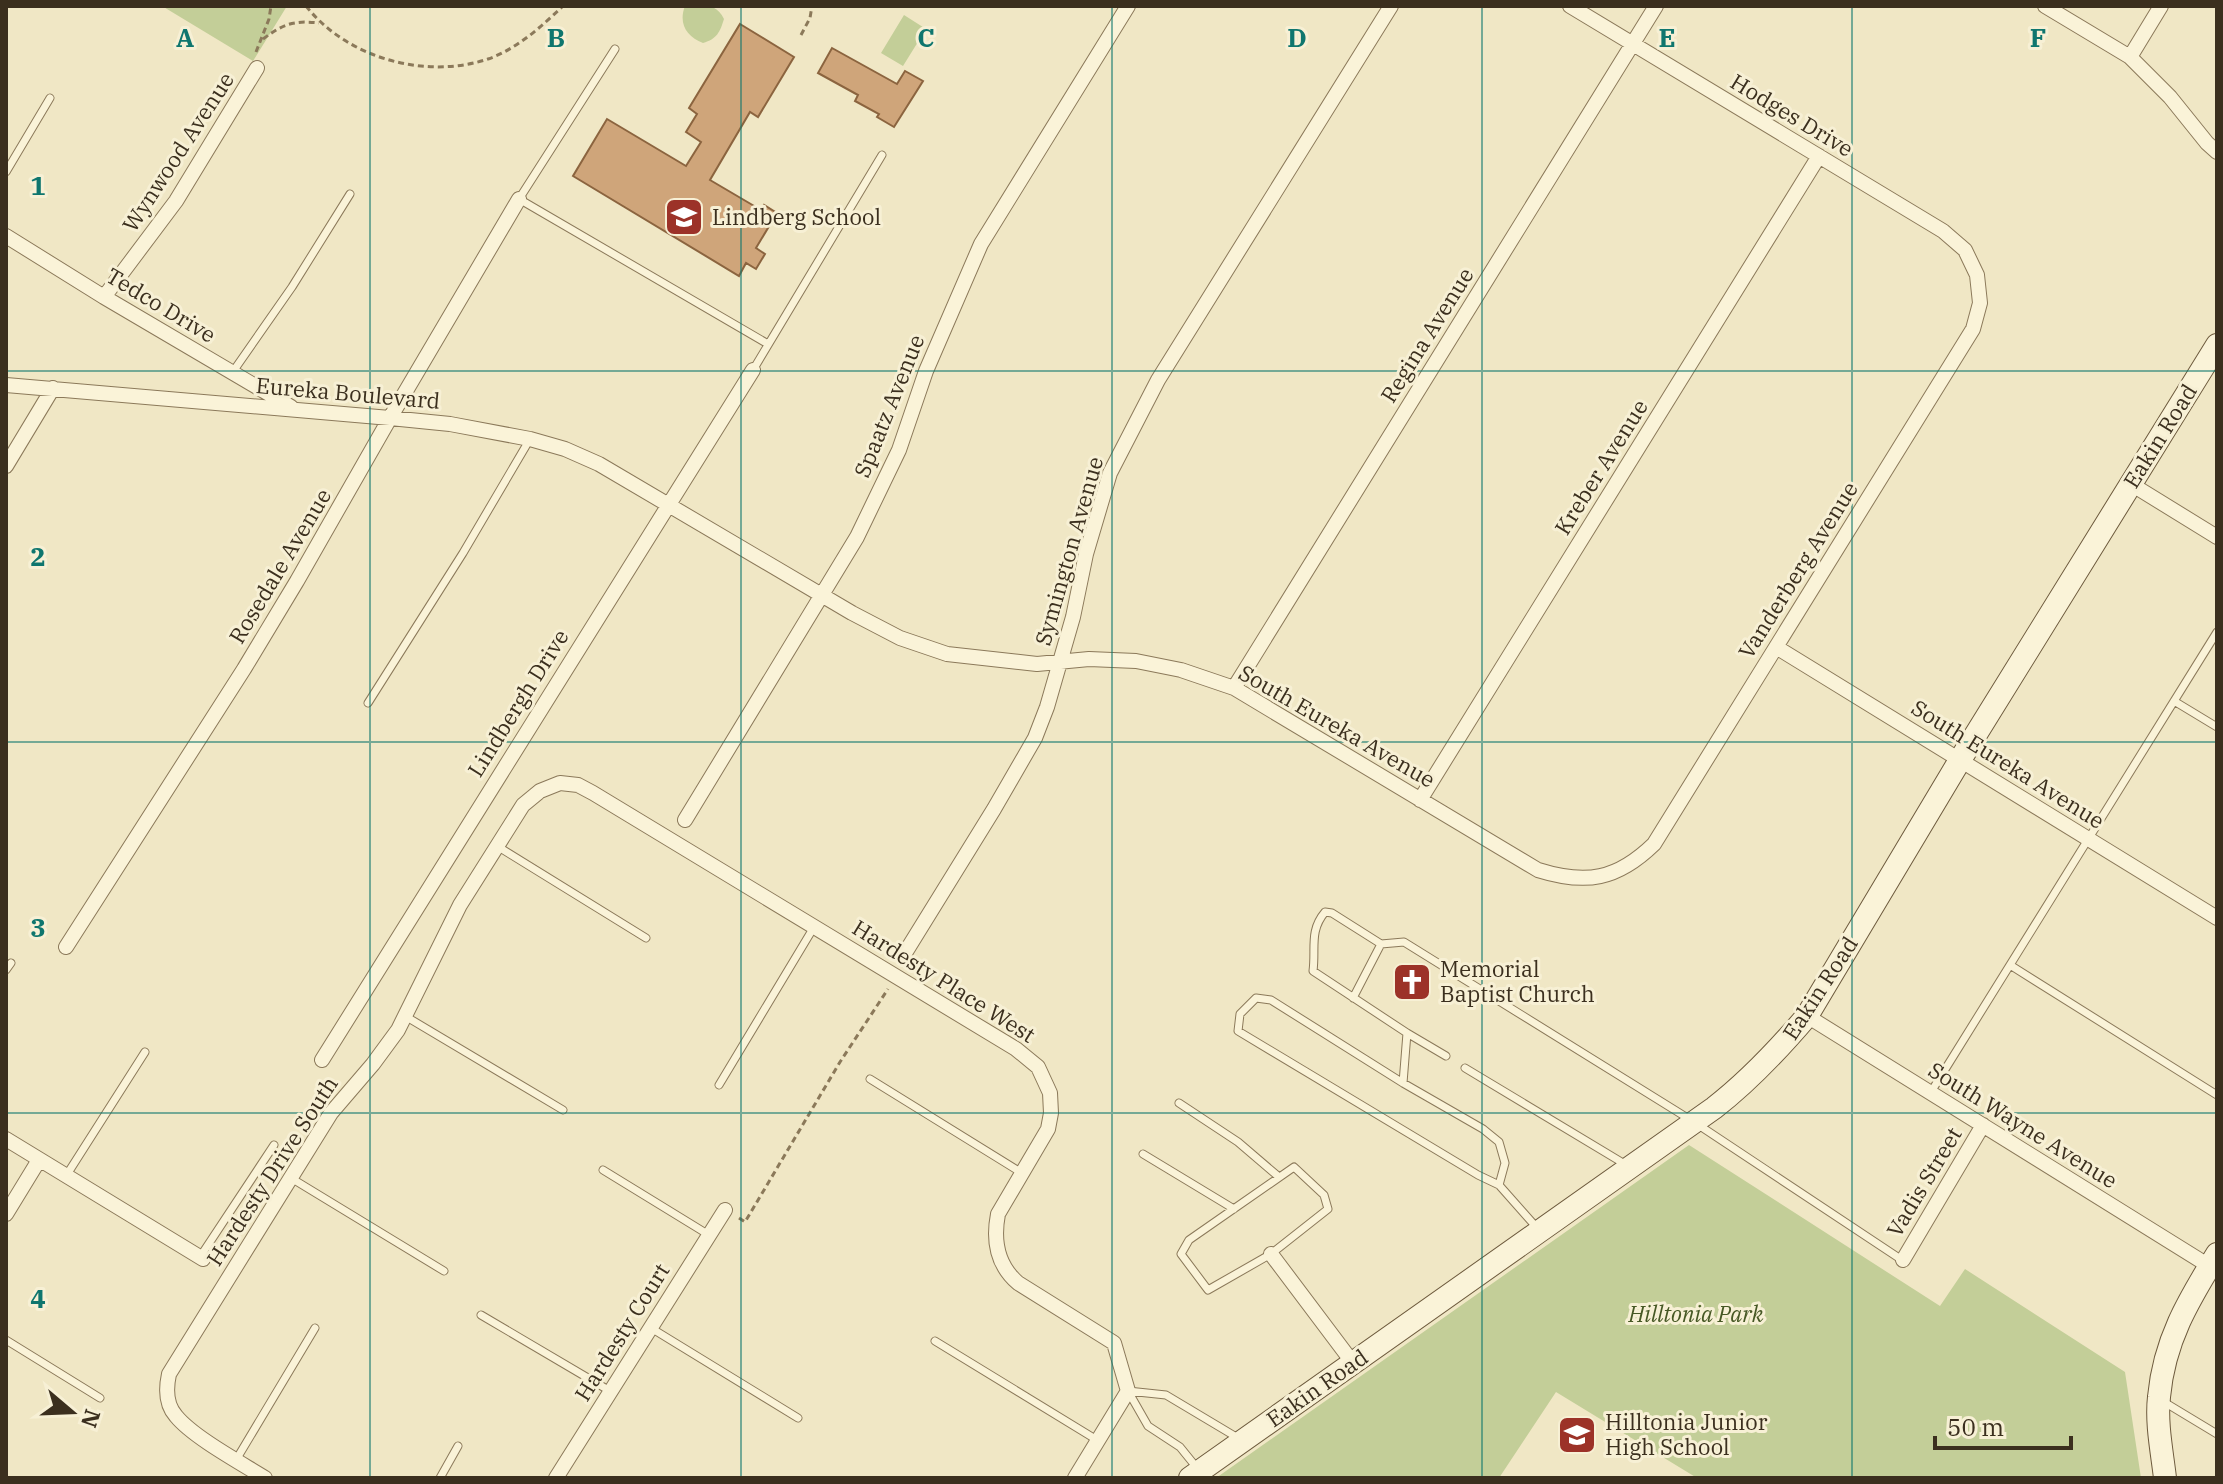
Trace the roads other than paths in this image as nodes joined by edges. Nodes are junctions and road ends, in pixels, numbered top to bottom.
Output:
1 (1128, 6) edge
2 (1391, 6) edge
3 (1570, 6) edge
4 (1656, 6) edge
5 (2045, 6) edge
6 (2161, 6) edge
7 (1633, 44) junction
8 (615, 49) dead end
9 (2130, 57) junction
10 (257, 68) road end
11 (50, 98) dead end
12 (2217, 152) edge
13 (882, 155) dead end
14 (1819, 156) junction
15 (6, 172) edge
16 (350, 194) dead end
17 (519, 199) junction
18 (6, 236) edge
19 (1977, 275) joint
20 (104, 297) junction
21 (768, 344) junction
22 (2217, 345) edge
23 (753, 370) joint
24 (232, 373) junction
25 (6, 385) edge
26 (53, 388) junction
27 (295, 409) junction
28 (390, 418) junction
29 (530, 439) junction
30 (6, 466) edge
31 (2131, 484) junction
32 (670, 504) junction
33 (2217, 537) edge
34 (822, 594) junction
35 (2217, 632) edge
36 (1776, 647) junction
37 (1060, 661) junction
38 (1234, 688) junction
39 (2174, 701) junction
40 (368, 703) dead end
41 (2217, 727) edge
42 (1960, 760) junction
43 (560, 783) joint
44 (1420, 800) junction
45 (685, 820) dead end
46 (2088, 839) junction
47 (497, 846) junction
48 (1620, 870) joint
49 (2217, 918) edge
50 (814, 927) junction
51 (646, 938) dead end
52 (1381, 944) junction
53 (66, 947) dead end
54 (905, 953) dead end
55 (2010, 965) junction
56 (1353, 998) junction
57 (405, 1016) junction
58 (1807, 1016) junction
59 (1407, 1033) junction
60 (145, 1052) dead end
61 (1446, 1056) dead end
62 (322, 1060) dead end
63 (1465, 1068) dead end
64 (870, 1079) dead end
65 (1403, 1083) junction
66 (719, 1085) dead end
67 (1931, 1093) junction
68 (2217, 1095) edge
69 (1179, 1103) dead end
70 (563, 1110) dead end
71 (1694, 1122) junction
72 (1983, 1125) junction
73 (6, 1139) edge
74 (274, 1145) dead end
75 (1143, 1154) dead end
76 (39, 1160) junction
77 (1630, 1167) junction
78 (603, 1170) dead end
79 (1022, 1173) junction
80 (66, 1176) junction
81 (1279, 1177) junction
82 (291, 1178) junction
83 (1499, 1185) junction
84 (1234, 1209) junction
85 (725, 1210) road end
86 (6, 1214) edge
87 (1540, 1231) junction
88 (709, 1235) junction
89 (1271, 1254) junction
90 (201, 1258) joint
91 (1903, 1260) joint
92 (2214, 1264) edge
93 (444, 1271) dead end
94 (481, 1315) dead end
95 (315, 1328) dead end
96 (651, 1328) junction
97 (6, 1340) edge
98 (935, 1341) dead end
99 (1353, 1363) junction
100 (610, 1391) junction
101 (1128, 1391) junction
102 (100, 1398) dead end
103 (2158, 1399) junction
104 (798, 1418) dead end
105 (2217, 1434) edge
106 (1097, 1440) junction
107 (1243, 1441) junction
108 (458, 1446) dead end
109 (236, 1460) junction
110 (1195, 1475) edge
111 (265, 1478) edge
112 (440, 1478) edge
113 (556, 1478) edge
114 (1075, 1478) edge
115 (2165, 1478) edge

1 - 34 street, Spaatz Avenue
2 - 37 street, Symington Avenue
3 - 7 street, Hodges Drive
4 - 7 street, Regina Avenue
5 - 9 street
6 - 9 street
7 - 14 street, Hodges Drive
7 - 38 street, Regina Avenue
8 - 17 lane
9 - 12 street
10 - 20 street, Wynwood Avenue
11 - 15 lane
13 - 21 lane
14 - 19 street, Hodges Drive
14 - 44 street, Kreber Avenue
16 - 24 lane
17 - 21 lane
17 - 28 street, Rosedale Avenue
18 - 20 street, Tedco Drive
19 - 36 street, Vanderberg Avenue
20 - 24 street, Tedco Drive
21 - 23 lane
22 - 31 street, Eakin Road
23 - 32 street, Lindbergh Drive
24 - 27 street, Tedco Drive
25 - 26 street, Eureka Boulevard
26 - 27 street, Eureka Boulevard
26 - 30 street
27 - 28 street, Eureka Boulevard
28 - 29 street, Eureka Boulevard
28 - 53 street, Rosedale Avenue
29 - 32 street, Eureka Boulevard
29 - 40 lane
31 - 33 street
31 - 42 street, Eakin Road
32 - 34 street, South Eureka Avenue
32 - 62 street, Lindbergh Drive
34 - 37 street, South Eureka Avenue
34 - 45 street, Spaatz Avenue
35 - 39 lane
36 - 42 street, South Eureka Avenue
36 - 48 street, Vanderberg Avenue
37 - 38 street, South Eureka Avenue
37 - 54 street, Symington Avenue
38 - 44 street, South Eureka Avenue
39 - 41 lane
39 - 46 lane
42 - 46 street, South Eureka Avenue
42 - 58 street, Eakin Road
43 - 47 street, Hardesty Drive South
43 - 50 street, Hardesty Place West
44 - 48 street, South Eureka Avenue
46 - 49 street, South Eureka Avenue
46 - 55 lane
47 - 51 lane
47 - 57 street, Hardesty Drive South
50 - 66 lane
50 - 79 street, Hardesty Place West
52 - 56 lane
52 - 56 lane
52 - 71 lane
55 - 67 lane
55 - 68 lane
56 - 59 lane
57 - 70 lane
57 - 82 street, Hardesty Drive South
58 - 67 street, South Wayne Avenue
58 - 71 street, Eakin Road
59 - 61 lane
59 - 65 lane
60 - 80 lane
63 - 77 lane
64 - 79 lane
65 - 83 lane
65 - 83 lane
67 - 72 street, South Wayne Avenue
69 - 81 lane
71 - 77 street, Eakin Road
71 - 91 lane
72 - 91 street, Vadis Street
72 - 92 street, South Wayne Avenue
73 - 76 street
74 - 90 lane
75 - 84 lane
76 - 80 street
76 - 86 street
77 - 87 street, Eakin Road
78 - 88 lane
79 - 101 street, Hardesty Place West
80 - 90 street
81 - 84 lane
81 - 89 lane
82 - 93 lane
82 - 109 street, Hardesty Drive South
83 - 87 lane
84 - 89 lane
85 - 88 street, Hardesty Court
87 - 99 street, Eakin Road
88 - 96 street, Hardesty Court
89 - 99 street
92 - 103 street
94 - 100 lane
95 - 109 lane
96 - 100 street, Hardesty Court
96 - 104 lane
97 - 102 lane
98 - 106 lane
99 - 107 street, Eakin Road
100 - 113 street, Hardesty Court
101 - 106 street
101 - 107 lane
101 - 110 lane, Hardesty Place West
103 - 105 lane
103 - 115 street
106 - 114 street
107 - 110 street, Eakin Road
108 - 112 lane
109 - 111 street

